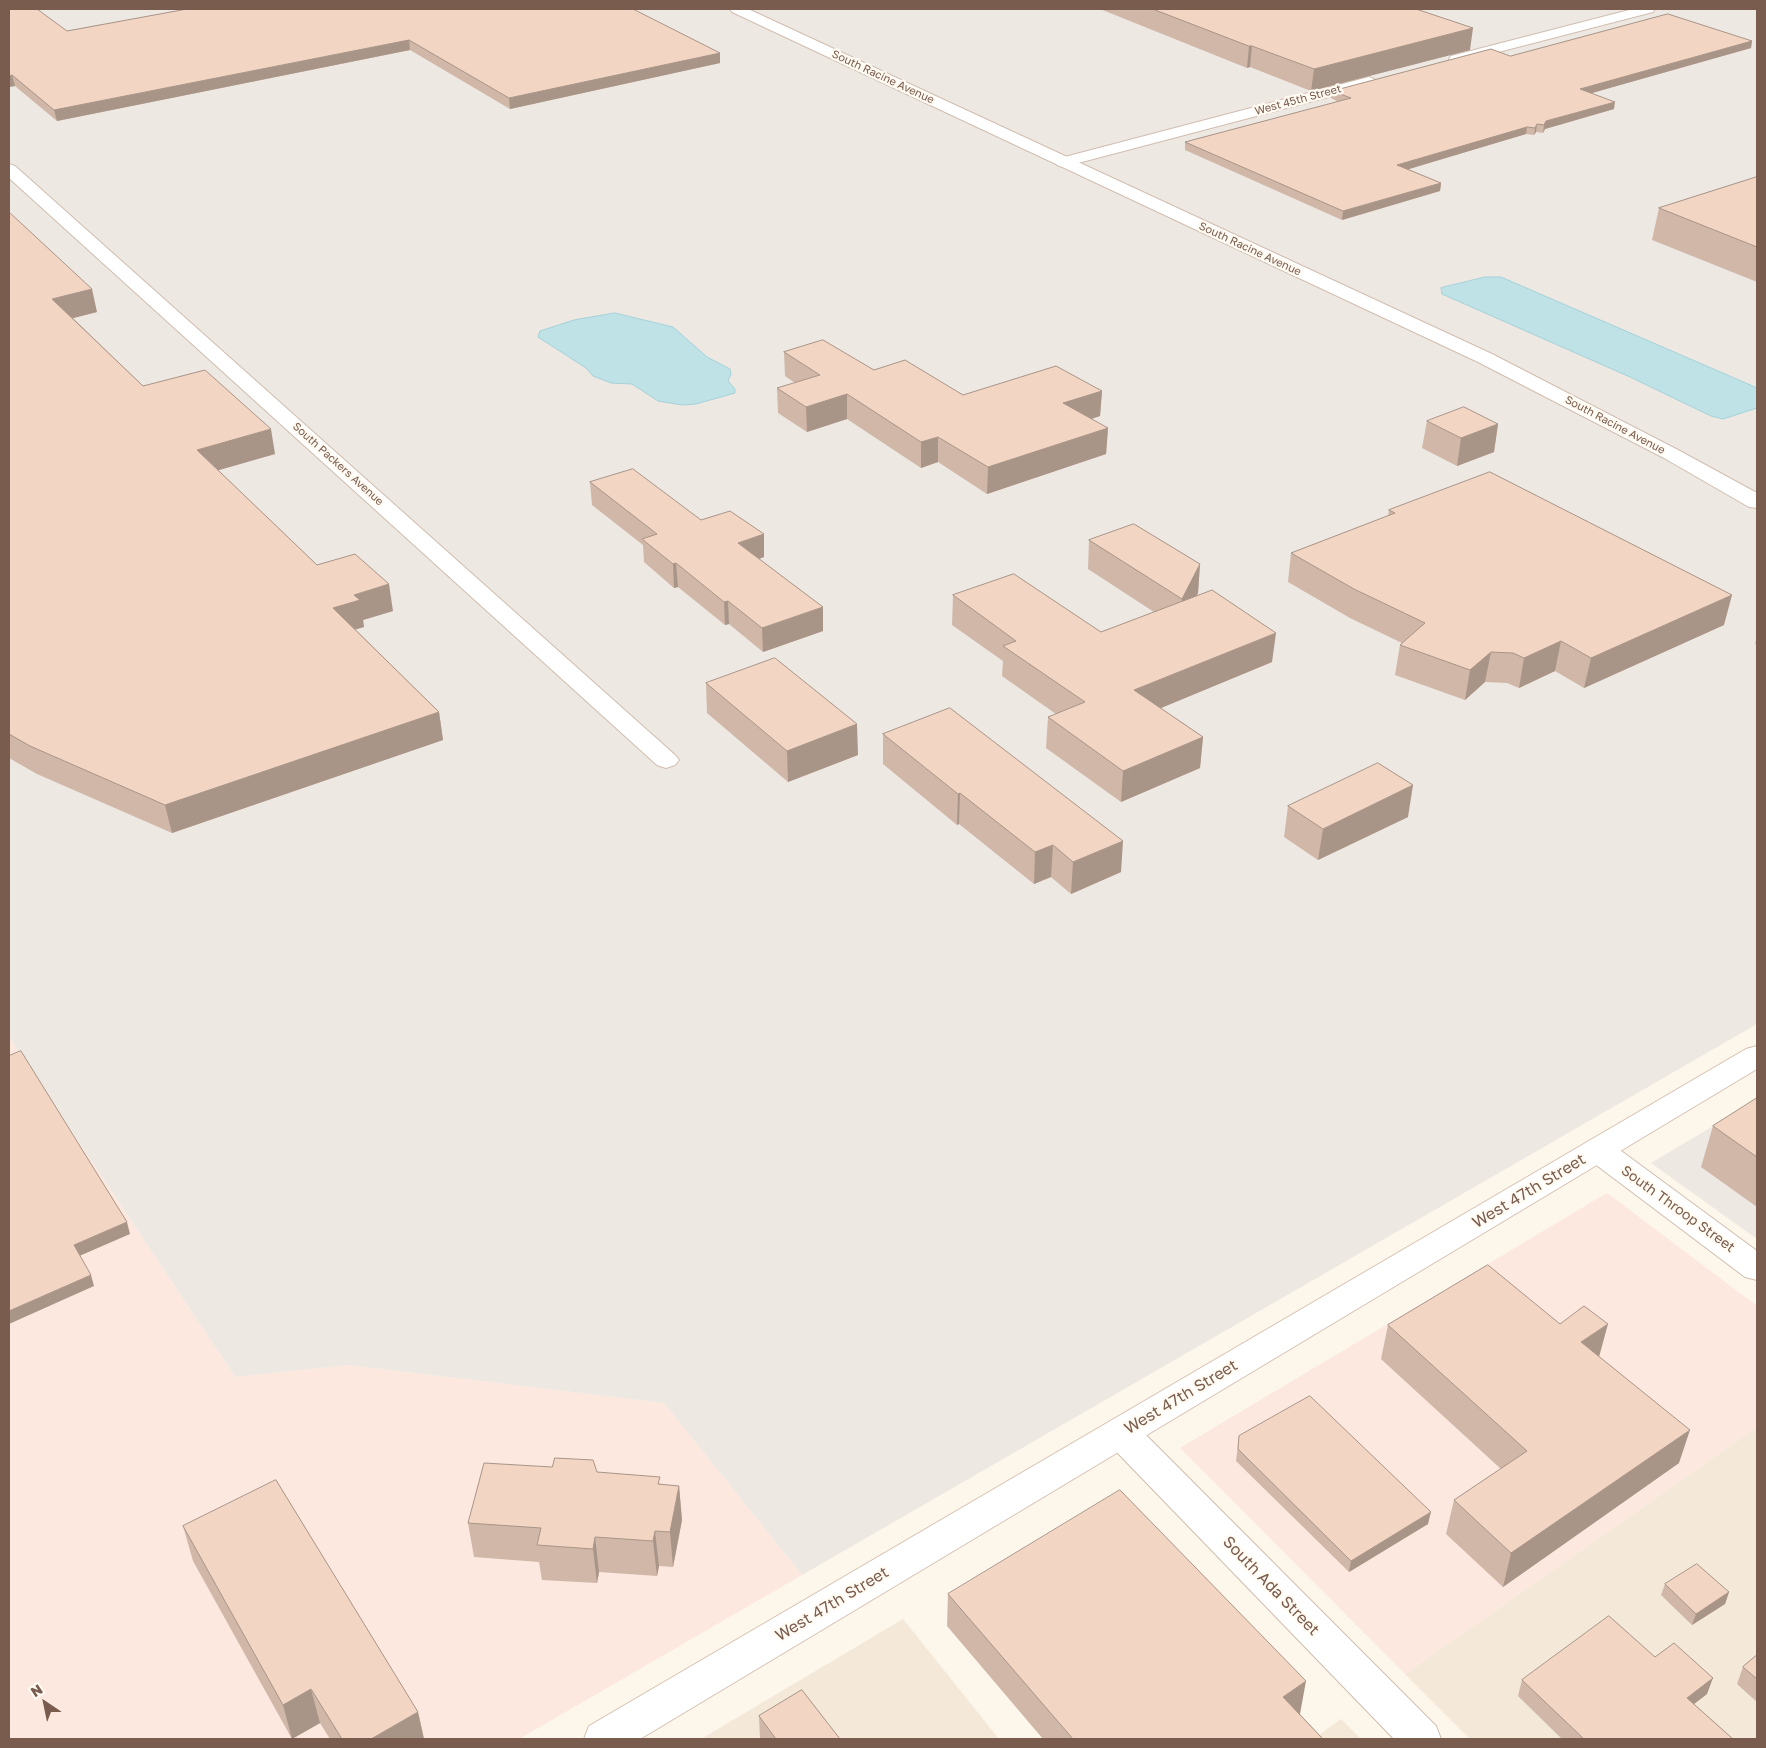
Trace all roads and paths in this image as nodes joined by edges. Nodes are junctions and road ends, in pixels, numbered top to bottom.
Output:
1 (737, 9) edge
2 (1648, 9) edge
3 (1438, 64) edge
4 (1381, 79) edge
5 (1063, 162) junction
6 (9, 169) edge
7 (1757, 502) edge
8 (666, 760) dead end
9 (1757, 1056) edge
10 (1598, 1150) junction
11 (1757, 1268) edge
12 (1121, 1433) junction
13 (604, 1739) edge
14 (1421, 1739) edge

1 - 5 street, South Racine Avenue
2 - 3 street
4 - 5 street, West 45th Street
5 - 7 street, South Racine Avenue
6 - 8 street, South Packers Avenue
9 - 10 street, West 47th Street
10 - 11 street, South Throop Street
10 - 12 street, West 47th Street
12 - 13 street, West 47th Street
12 - 14 street, South Ada Street

